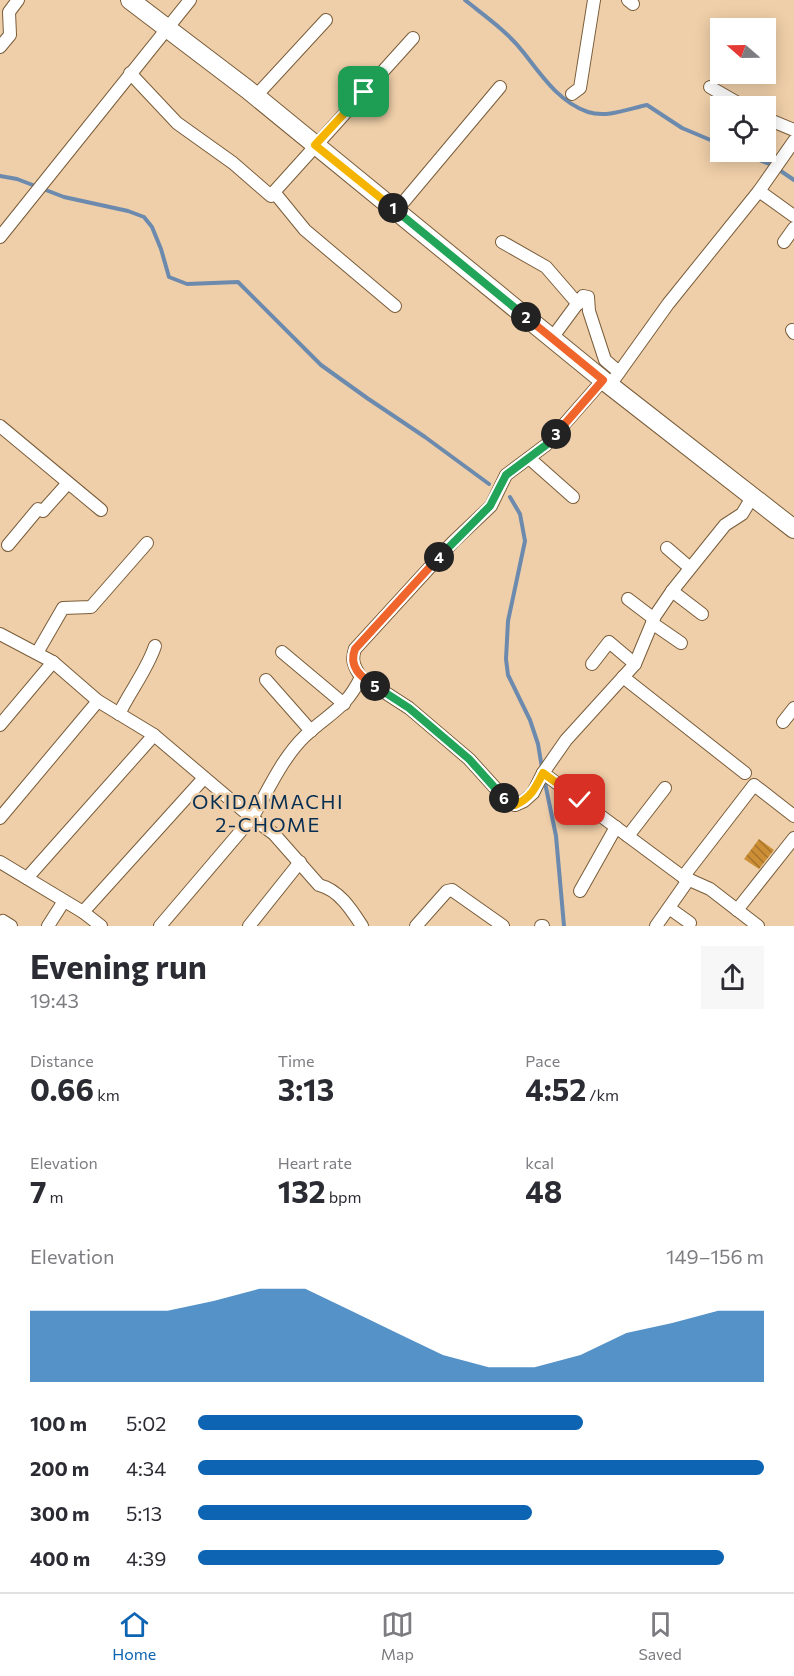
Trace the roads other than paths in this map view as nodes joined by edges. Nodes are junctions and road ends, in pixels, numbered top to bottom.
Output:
1 (18, 0) edge
2 (130, 0) edge
3 (190, 0) edge
4 (594, 0) edge
5 (326, 20) dead end
6 (166, 28) junction
7 (413, 38) dead end
8 (0, 47) edge
9 (130, 73) junction
10 (500, 87) dead end
11 (710, 87) dead end
12 (572, 94) dead end
13 (256, 96) junction
14 (726, 96) edge
15 (776, 123) edge
16 (794, 130) edge
17 (794, 141) edge
18 (315, 145) junction
19 (759, 191) junction
20 (274, 192) junction
21 (396, 211) junction
22 (794, 216) edge
23 (794, 228) edge
24 (0, 237) edge
25 (502, 242) dead end
26 (784, 242) dead end
27 (578, 304) junction
28 (395, 306) dead end
29 (552, 338) junction
30 (611, 379) junction
31 (0, 426) edge
32 (529, 458) junction
33 (68, 483) junction
34 (753, 496) junction
35 (573, 497) dead end
36 (101, 510) dead end
37 (794, 529) edge
38 (147, 543) dead end
39 (8, 545) dead end
40 (667, 548) dead end
41 (689, 567) junction
42 (672, 591) junction
43 (628, 600) dead end
44 (702, 614) dead end
45 (652, 621) junction
46 (0, 634) edge
47 (681, 643) dead end
48 (155, 646) dead end
49 (282, 652) dead end
50 (36, 653) junction
51 (53, 662) junction
52 (592, 664) dead end
53 (635, 664) junction
54 (361, 677) junction
55 (623, 677) junction
56 (266, 680) dead end
57 (98, 701) junction
58 (344, 704) junction
59 (794, 708) edge
60 (118, 714) junction
61 (783, 722) dead end
62 (0, 725) edge
63 (311, 731) junction
64 (154, 735) junction
65 (543, 773) junction
66 (745, 773) dead end
67 (204, 778) junction
68 (665, 788) dead end
69 (794, 816) edge
70 (0, 818) edge
71 (252, 818) junction
72 (616, 827) junction
73 (628, 836) junction
74 (794, 838) edge
75 (0, 862) edge
76 (300, 862) junction
77 (27, 878) junction
78 (686, 878) junction
79 (580, 891) dead end
80 (64, 901) junction
81 (669, 908) junction
82 (738, 910) junction
83 (83, 912) junction
84 (690, 922) dead end
85 (0, 924) edge
86 (11, 926) edge
87 (48, 926) edge
88 (101, 926) edge
89 (160, 926) edge
90 (249, 926) edge
91 (362, 926) edge
92 (416, 926) edge
93 (503, 926) edge
94 (656, 926) edge
95 (758, 926) edge

1 - 8 street
2 - 6 street
3 - 6 street
4 - 12 street
5 - 13 street
6 - 9 street
6 - 13 street
7 - 18 street
9 - 20 street
9 - 24 street
10 - 21 street
11 - 14 street
13 - 18 street
15 - 16 street
17 - 19 street
18 - 20 street
18 - 21 street
19 - 22 street
19 - 30 street
20 - 28 street
21 - 29 street
23 - 26 street
25 - 27 street
27 - 29 street
27 - 30 street
29 - 30 street
30 - 32 street
30 - 34 street
31 - 33 street
32 - 35 street
32 - 54 street
33 - 36 street
33 - 39 street
34 - 37 street
34 - 41 street
38 - 50 street
40 - 41 street
41 - 42 street
42 - 44 street
42 - 45 street
43 - 45 street
45 - 47 street
45 - 53 street
46 - 50 street
48 - 60 street
49 - 58 street
50 - 51 street
51 - 57 street
51 - 62 street
52 - 53 street
53 - 55 street
54 - 58 street
54 - 65 street
55 - 65 street
55 - 66 street
56 - 63 street
57 - 60 street
57 - 70 street
58 - 63 street
59 - 61 street
60 - 64 street
63 - 71 street
64 - 67 street
64 - 77 street
65 - 72 street
67 - 71 street
67 - 83 street
68 - 73 street
69 - 78 street
71 - 76 street
71 - 89 street
72 - 73 street
72 - 79 street
73 - 78 street
74 - 82 street
75 - 77 street
76 - 90 street
76 - 91 street
77 - 80 street
78 - 81 street
78 - 82 street
80 - 83 street
80 - 87 street
81 - 84 street
81 - 94 street
82 - 95 street
83 - 88 street
85 - 86 street
92 - 93 street

